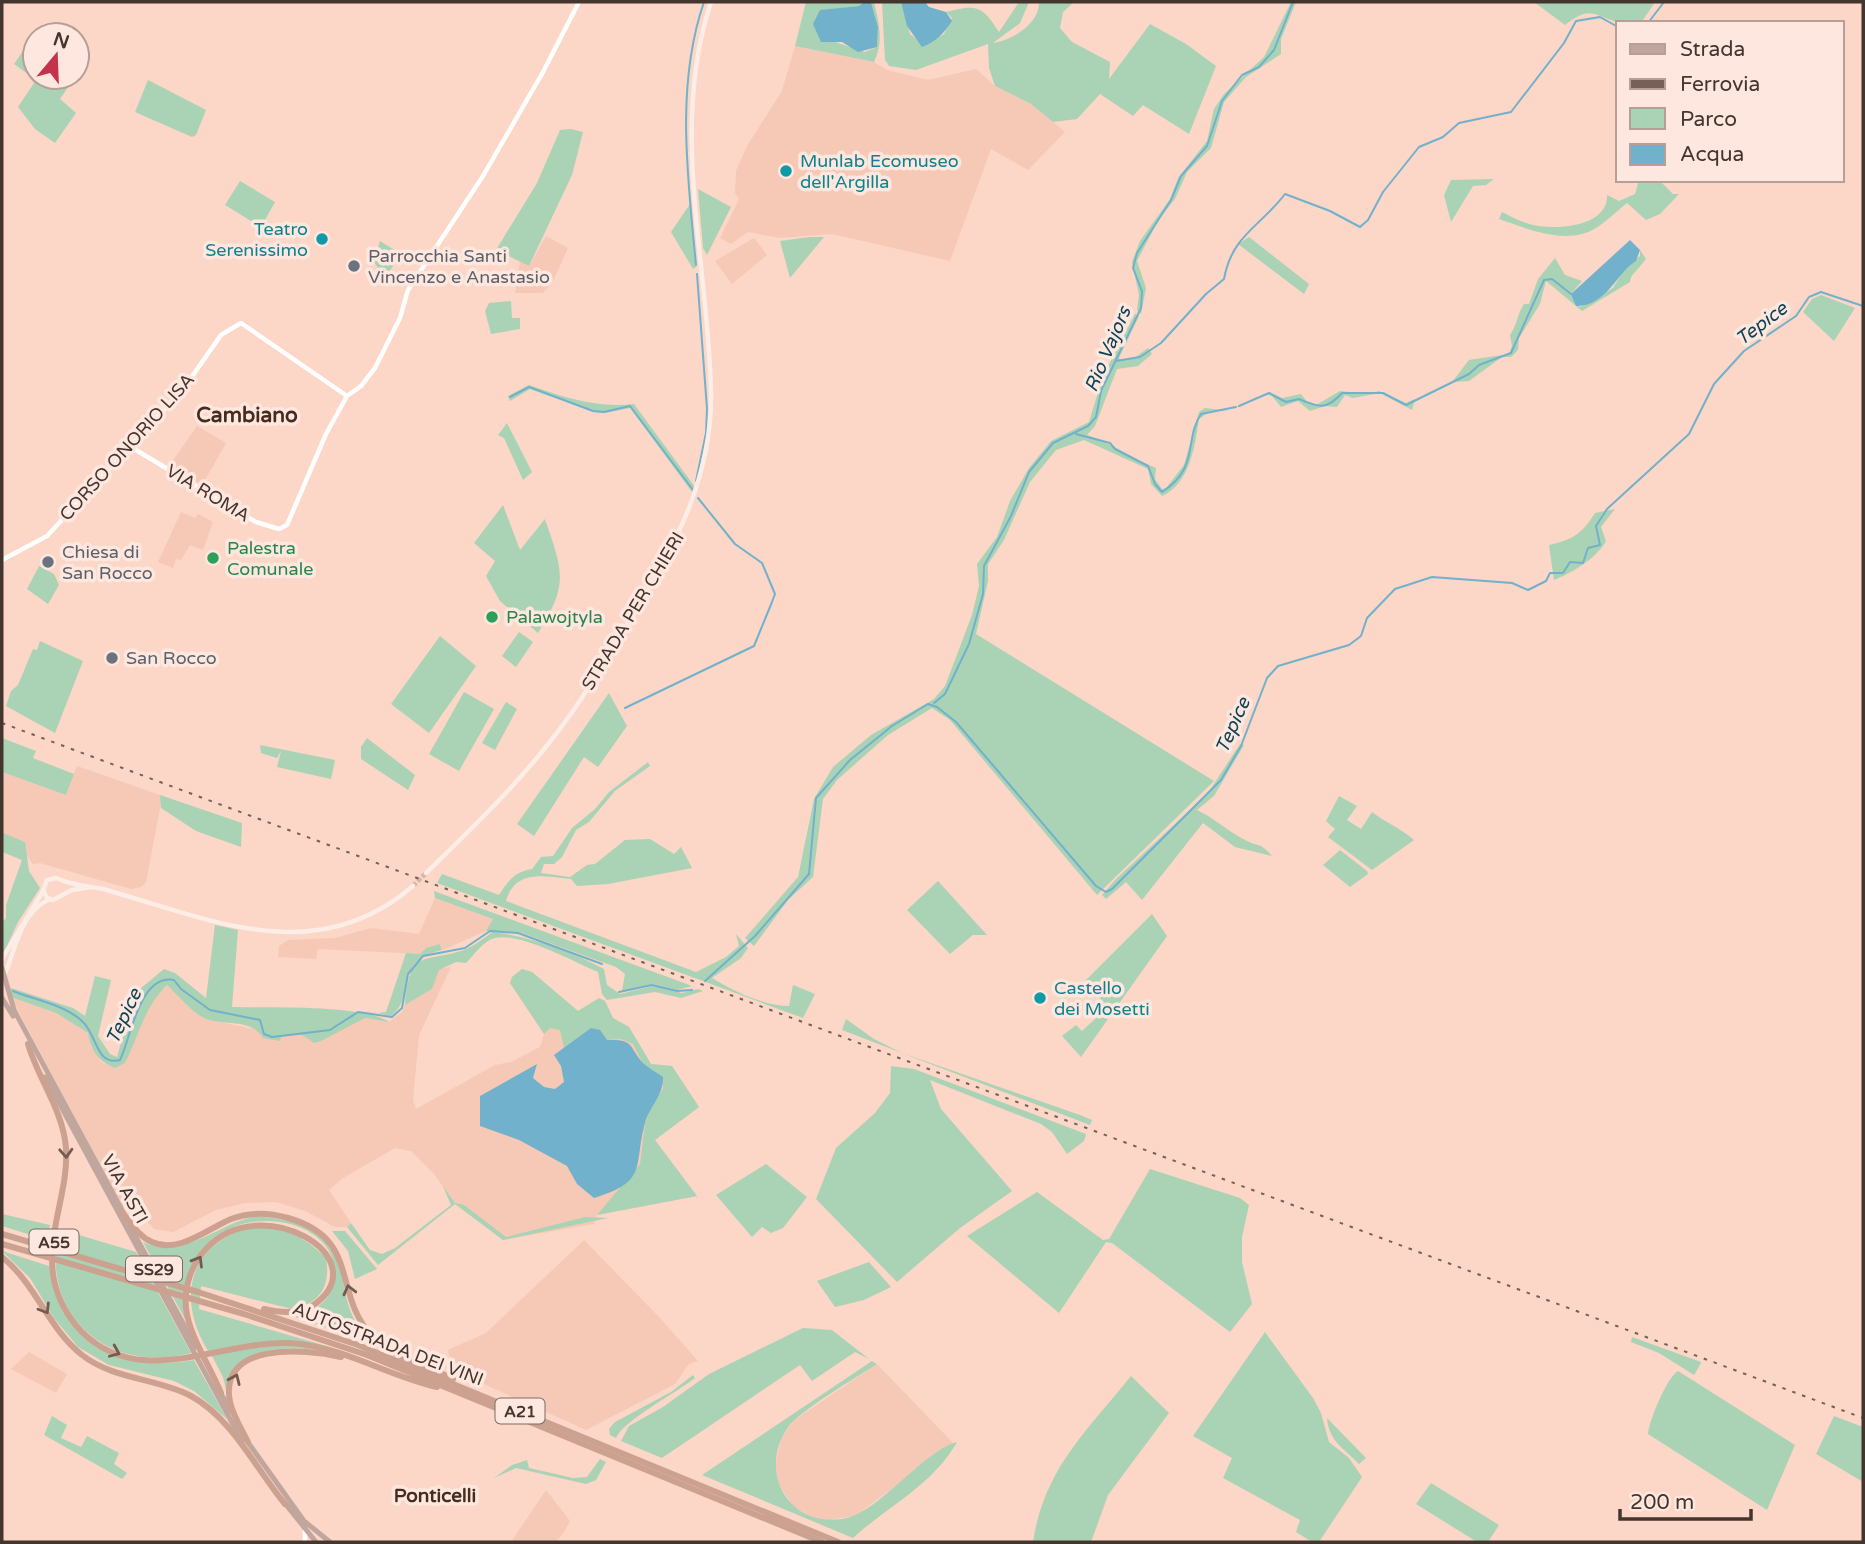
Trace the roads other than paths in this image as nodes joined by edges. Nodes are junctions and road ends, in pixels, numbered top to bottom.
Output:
1 (579, 2) edge
2 (711, 2) edge
3 (347, 396) junction
4 (131, 447) junction
5 (2, 560) edge
6 (426, 873) tunnel mouth
7 (64, 883) junction
8 (413, 886) tunnel mouth
9 (92, 887) junction
10 (43, 890) junction
11 (65, 893) junction
12 (50, 899) junction
13 (2, 959) edge
14 (2, 968) edge
15 (3, 979) edge
16 (3, 1000) edge
17 (27, 1044) junction
18 (122, 1212) junction
19 (2, 1234) edge
20 (2, 1244) edge
21 (2, 1257) edge
22 (198, 1292) junction
23 (389, 1369) junction
24 (454, 1391) junction
25 (475, 1392) junction
26 (220, 1393) junction
27 (248, 1442) junction
28 (285, 1504) junction
29 (305, 1531) junction
30 (305, 1542) edge
31 (316, 1542) edge
32 (330, 1542) edge
33 (822, 1542) edge
34 (838, 1542) edge

1 - 3 street
2 - 6 main road, STRADA PER CHIERI
3 - 4 street, CORSO ONORIO LISA
3 - 4 street, VIA ROMA
4 - 5 street, CORSO ONORIO LISA
7 - 9 main road
7 - 10 main road
7 - 11 main road
8 - 9 main road
9 - 11 main road
10 - 12 main road
10 - 13 main road
11 - 12 main road
12 - 15 main road
14 - 15 main road, VIA ASTI
15 - 18 main road, VIA ASTI / SS29
16 - 17 main road, VIA ASTI / SS29
17 -> 23 highway, A55
17 - 28 main road, VIA ASTI / SS29
25 -> 18 highway
18 - 26 main road, VIA ASTI / SS29
19 - 22 highway, A55
20 - 24 highway, AUTOSTRADA DEI VINI / A55
21 -> 28 highway
22 - 25 highway, AUTOSTRADA DEI VINI / A21
26 -> 22 highway, A55
23 - 24 highway, A55
27 -> 23 highway, A55
24 - 33 highway, AUTOSTRADA DEI VINI
25 - 34 highway, AUTOSTRADA DEI VINI / A21
26 - 27 main road, VIA ASTI / SS29
27 - 32 main road, VIA ASTI / SS29
28 - 29 main road, VIA ASTI / SS29
29 - 30 street
29 - 31 main road, VIA ASTI / SS29

